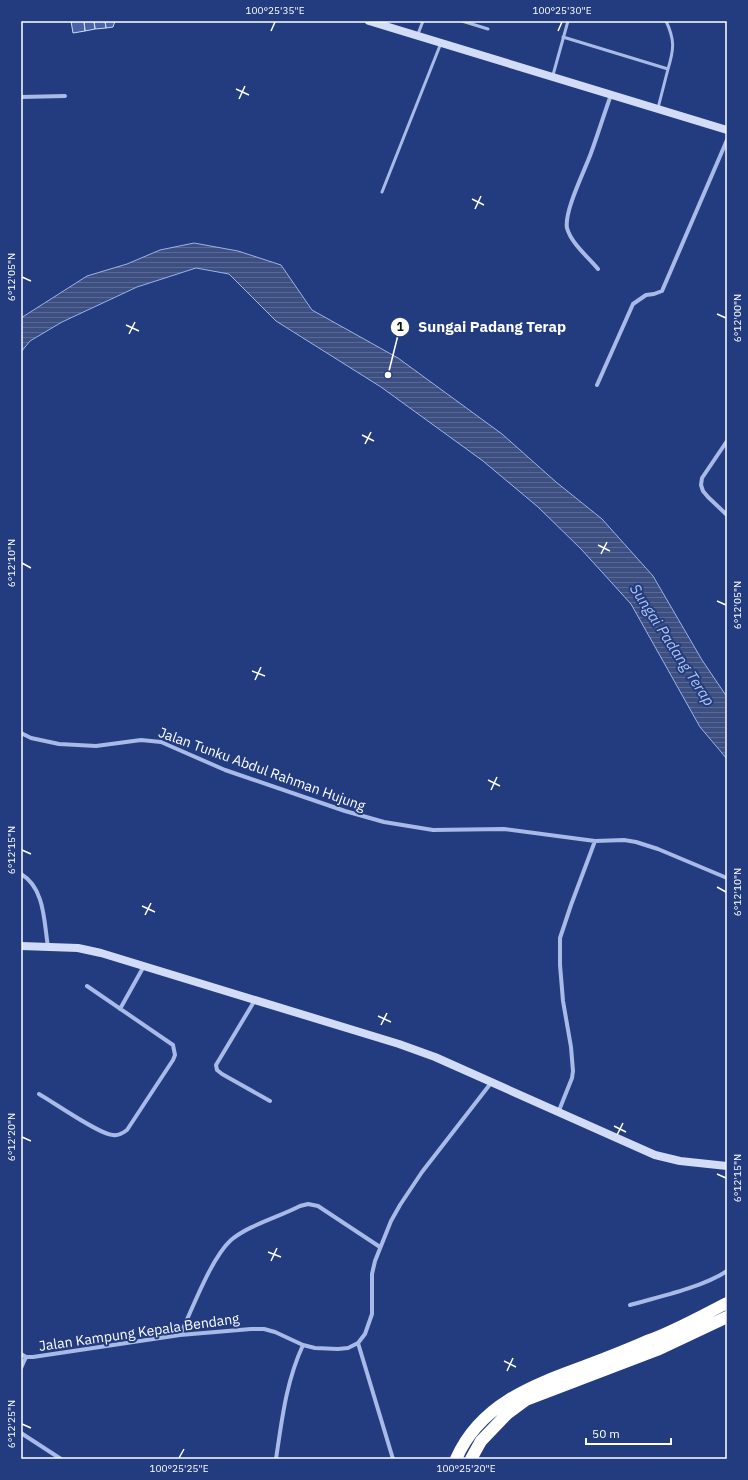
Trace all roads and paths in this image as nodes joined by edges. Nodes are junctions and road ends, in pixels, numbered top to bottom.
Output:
1 (369, 21) edge
2 (424, 21) edge
3 (462, 21) edge
4 (568, 21) edge
5 (666, 21) edge
6 (488, 29) dead end
7 (418, 36) junction
8 (563, 38) junction
9 (440, 43) junction
10 (668, 69) junction
11 (552, 77) junction
12 (611, 95) junction
13 (65, 96) dead end
14 (21, 97) edge
15 (658, 109) junction
16 (727, 130) edge
17 (727, 140) edge
18 (382, 192) dead end
19 (598, 269) dead end
20 (597, 384) dead end
21 (727, 441) edge
22 (727, 515) edge
23 (21, 733) edge
24 (596, 841) junction
25 (21, 874) edge
26 (727, 878) edge
27 (21, 946) edge
28 (48, 946) junction
29 (144, 965) junction
30 (87, 986) dead end
31 (256, 999) junction
32 (120, 1009) junction
33 (491, 1083) junction
34 (39, 1094) dead end
35 (270, 1101) dead end
36 (558, 1113) junction
37 (727, 1166) edge
38 (380, 1247) junction
39 (727, 1271) edge
40 (727, 1303) edge
41 (630, 1305) dead end
42 (727, 1317) edge
43 (180, 1335) junction
44 (358, 1343) junction
45 (303, 1345) junction
46 (21, 1354) edge
47 (26, 1357) junction
48 (21, 1368) edge
49 (21, 1432) edge
50 (61, 1459) edge
51 (276, 1459) edge
52 (393, 1459) edge
53 (456, 1459) edge
54 (471, 1459) edge

1 - 7 street
2 - 7 lane
3 - 6 lane
4 - 8 lane
5 - 10 lane
7 - 9 street
8 - 10 lane
8 - 11 lane
9 - 11 street
9 - 18 lane
10 - 15 lane
11 - 12 street
12 - 15 street
12 - 19 street
13 - 14 street
15 - 16 street
17 - 20 street
21 - 22 street
23 - 24 street, Jalan Tunku Abdul Rahman Hujung
24 - 26 street, Jalan Tunku Abdul Rahman Hujung
24 - 36 street
25 - 28 street
27 - 28 street
28 - 29 street
29 - 31 street
29 - 32 street
30 - 32 street
31 - 33 street
31 - 35 street
32 - 34 street
33 - 36 street
33 - 38 street
36 - 37 street
38 - 43 street
38 - 44 street
39 - 41 street
40 - 53 highway
42 - 54 highway
43 - 45 street, Jalan Kampung Kepala Bendang
43 - 47 street, Jalan Kampung Kepala Bendang
44 - 45 street, Jalan Kampung Kepala Bendang
44 - 52 street
45 - 51 street
46 - 47 street
47 - 48 street
49 - 50 street

